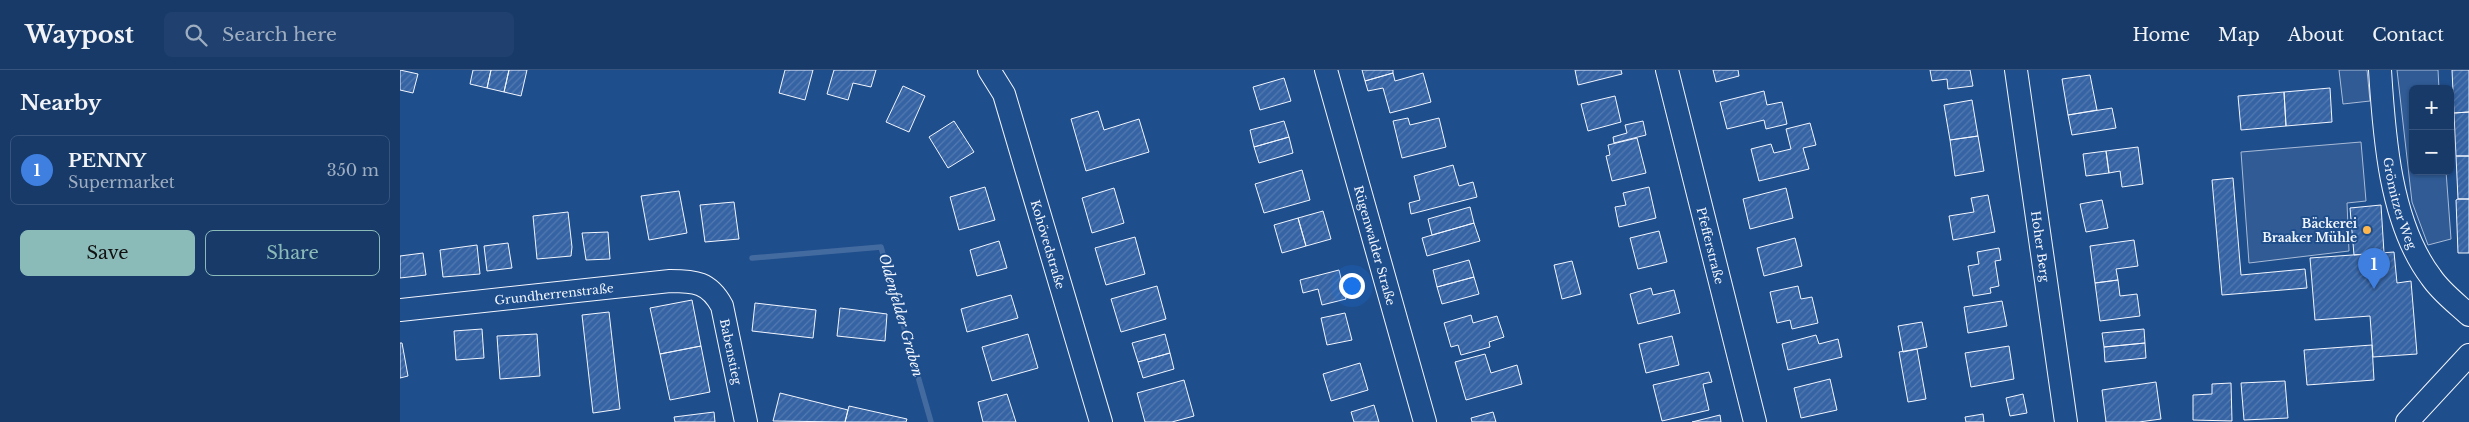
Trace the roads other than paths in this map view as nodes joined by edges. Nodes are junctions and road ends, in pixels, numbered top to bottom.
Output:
1 (989, 70) edge
2 (1326, 70) edge
3 (1667, 70) edge
4 (2016, 70) edge
5 (2380, 70) edge
6 (706, 286) joint
7 (400, 310) edge
8 (2469, 315) edge
9 (2469, 355) edge
10 (746, 422) edge
11 (1101, 422) edge
12 (1425, 422) edge
13 (1755, 422) edge
14 (2066, 422) edge
15 (2407, 422) edge

1 - 11 street, Kohövedstraße
2 - 12 street, Rügenwalder Straße
3 - 13 street, Pfefferstraße
4 - 14 street, Hoher Berg
5 - 8 street, Grömitzer Weg
6 - 7 street, Grundherrenstraße
6 - 10 street, Babenstieg
9 - 15 street

